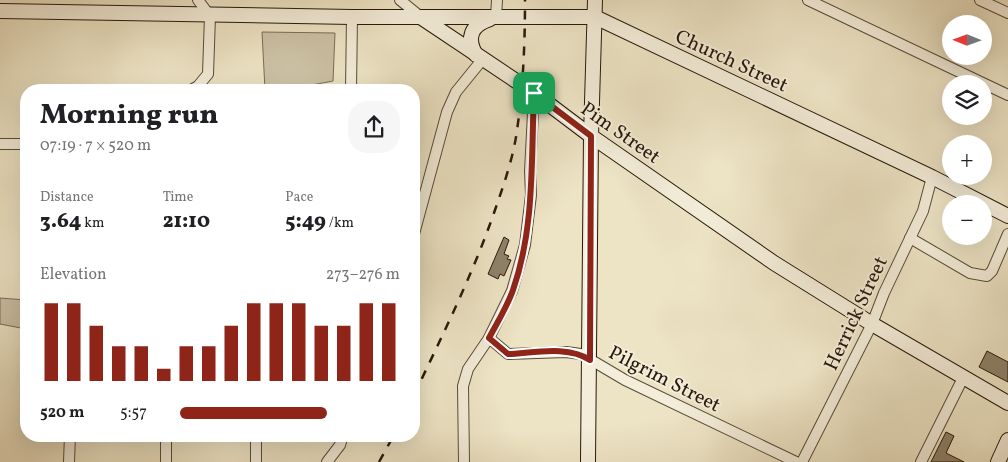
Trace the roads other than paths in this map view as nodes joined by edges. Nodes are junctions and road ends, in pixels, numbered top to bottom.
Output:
1 (198, 0) edge
2 (400, 0) edge
3 (497, 0) edge
4 (595, 0) edge
5 (808, 0) edge
6 (980, 0) edge
7 (0, 11) edge
8 (1008, 13) edge
9 (210, 16) junction
10 (595, 16) junction
11 (352, 17) junction
12 (496, 17) junction
13 (422, 18) junction
14 (479, 58) junction
15 (200, 84) edge
16 (351, 84) edge
17 (534, 93) junction
18 (1008, 95) edge
19 (591, 136) junction
20 (0, 144) edge
21 (20, 144) edge
22 (932, 177) junction
23 (420, 212) edge
24 (1008, 216) edge
25 (1008, 234) edge
26 (910, 238) junction
27 (872, 324) junction
28 (489, 338) junction
29 (590, 360) junction
30 (964, 376) junction
31 (1007, 404) edge
32 (1008, 440) edge
33 (70, 442) edge
34 (166, 442) edge
35 (256, 442) edge
36 (341, 442) edge
37 (69, 462) edge
38 (166, 462) edge
39 (256, 462) edge
40 (327, 462) edge
41 (464, 462) edge
42 (588, 462) edge
43 (796, 462) edge
44 (802, 462) edge
45 (921, 462) edge
46 (998, 462) edge

1 - 9 street
2 - 13 street
3 - 12 street
4 - 10 main road
5 - 18 street
6 - 8 street
7 - 9 main road
9 - 11 main road
9 - 15 street
10 - 12 main road, Church Street
10 - 19 main road
10 - 22 main road, Church Street
11 - 13 main road
11 - 16 street
12 - 13 main road, Church Street
12 - 14 main road
13 - 14 main road, Pim Street
14 - 17 main road, Pim Street
14 - 23 street
17 - 19 main road, Pim Street
17 - 28 street
19 - 27 main road, Pim Street
19 - 29 main road
20 - 21 street
22 - 24 main road, Church Street
22 - 26 street, Herrick Street
25 - 26 street
26 - 27 street, Herrick Street
27 - 30 main road, Pim Street
27 - 44 street, Herrick Street
28 - 29 street, Pilgrim Street
28 - 41 street
29 - 42 main road
29 - 43 street, Pilgrim Street
30 - 31 main road, Pim Street
30 - 45 street
32 - 46 main road
33 - 37 street
34 - 38 street
35 - 39 street
36 - 40 street

